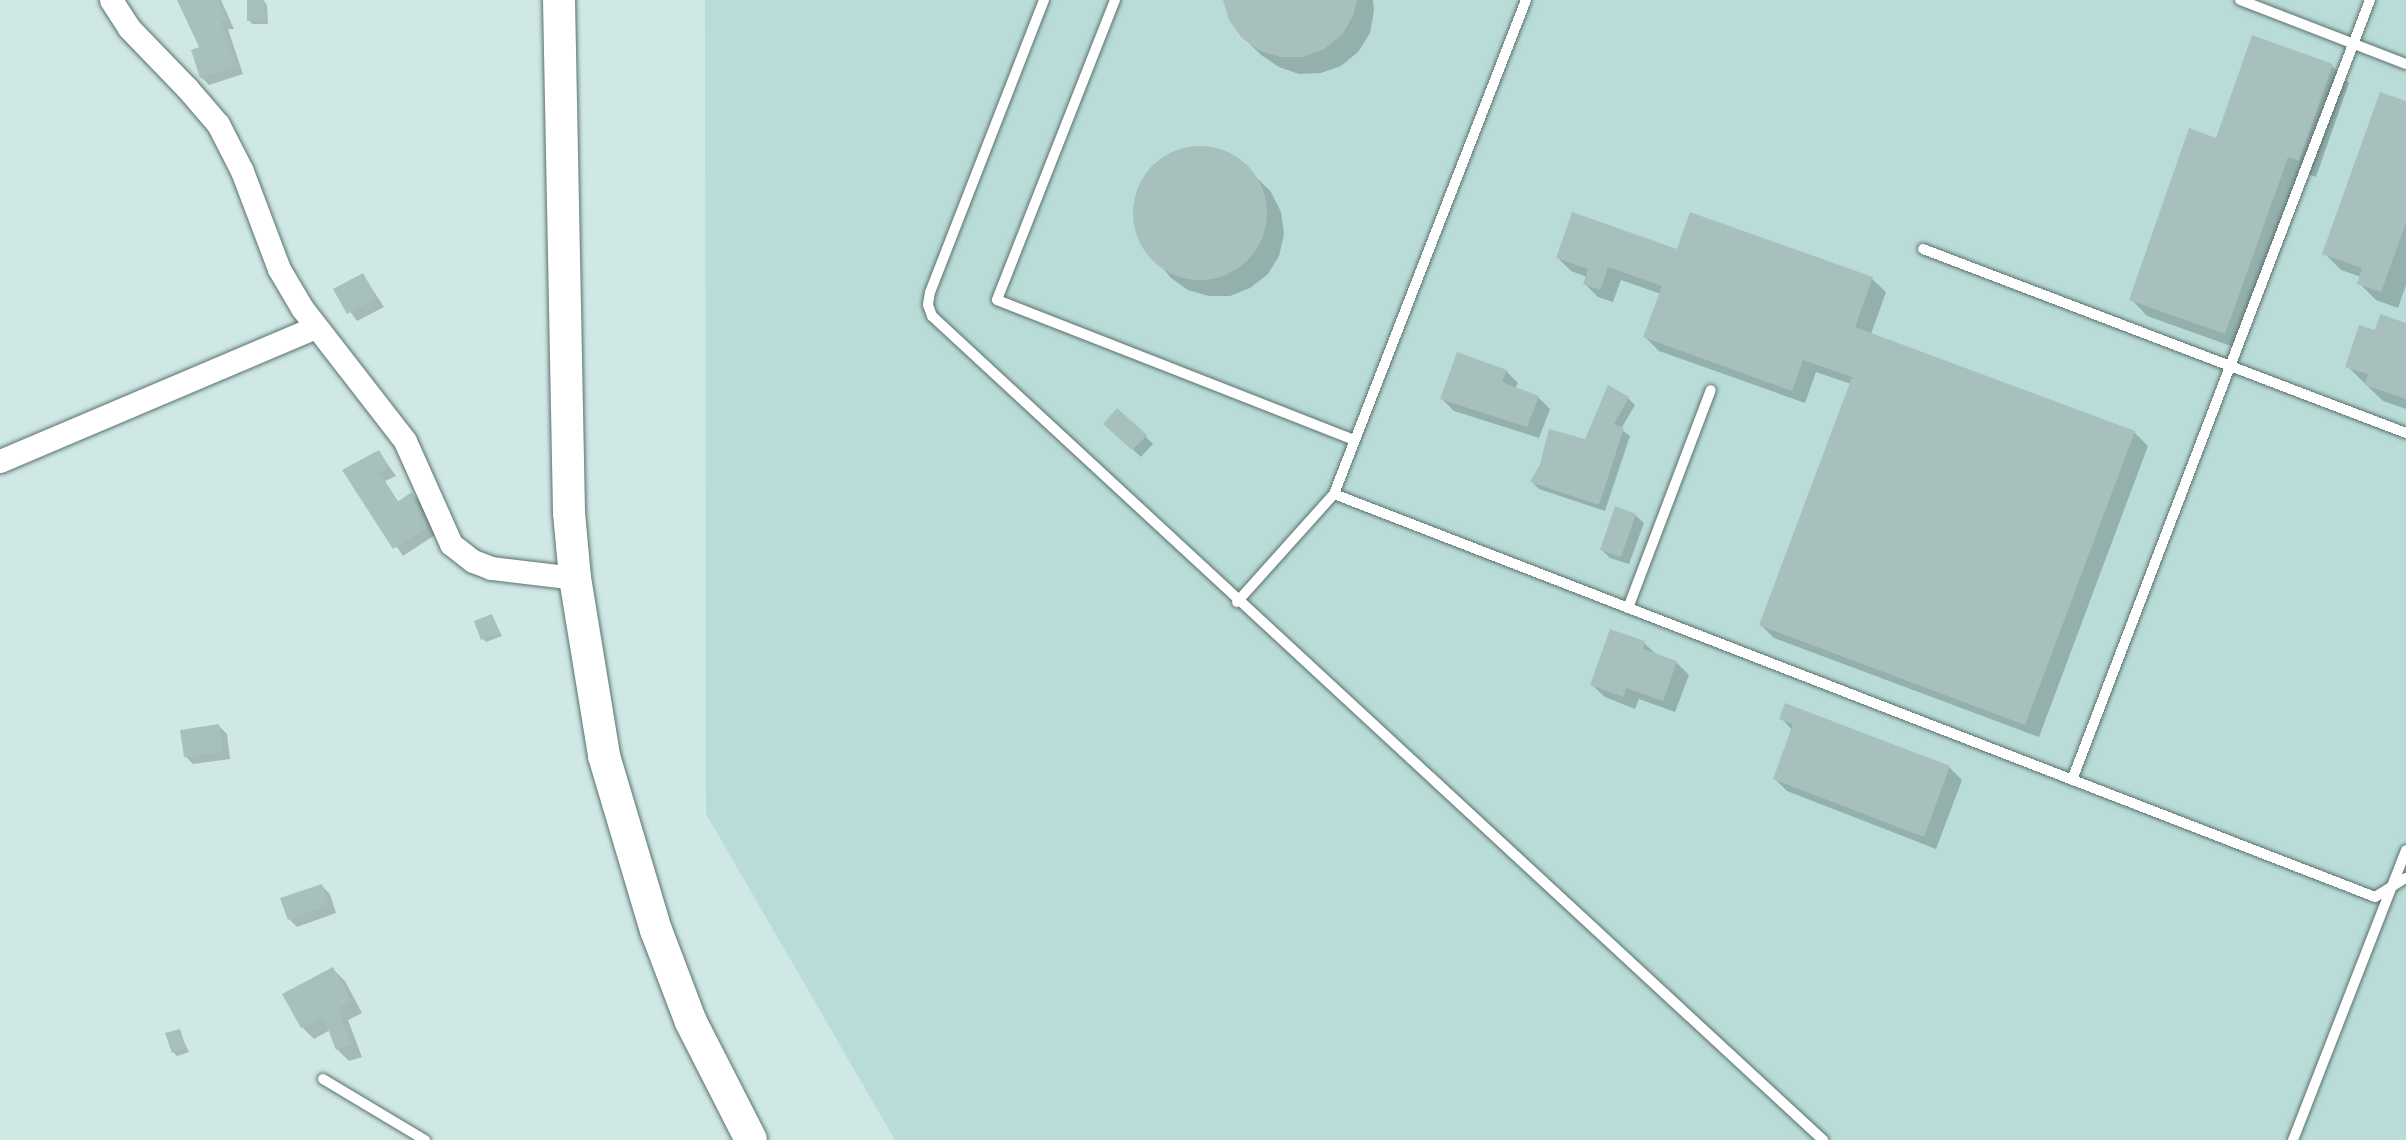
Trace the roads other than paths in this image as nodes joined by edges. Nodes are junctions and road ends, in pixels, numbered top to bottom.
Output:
1 (111, 0) edge
2 (559, 0) edge
3 (1044, 0) edge
4 (1115, 0) edge
5 (1526, 0) edge
6 (2240, 0) edge
7 (2370, 0) edge
8 (2353, 44) junction
9 (2406, 64) edge
10 (1923, 249) dead end
11 (316, 327) junction
12 (2230, 366) junction
13 (1711, 390) dead end
14 (2406, 433) edge
15 (1355, 440) junction
16 (0, 461) edge
17 (1334, 494) junction
18 (575, 579) junction
19 (1237, 601) junction
20 (1628, 608) junction
21 (2072, 780) junction
22 (2406, 850) edge
23 (2406, 878) edge
24 (2392, 887) junction
25 (323, 1079) dead end
26 (425, 1140) edge
27 (751, 1140) edge
28 (1823, 1140) edge
29 (2293, 1140) edge

1 - 11 street
2 - 18 main road
3 - 19 lane
4 - 15 lane
5 - 15 lane
6 - 8 lane
7 - 8 lane
8 - 9 lane
8 - 12 lane
10 - 12 lane
11 - 16 street
11 - 18 street
12 - 14 lane
12 - 21 lane
13 - 20 lane
15 - 17 lane
17 - 19 lane
17 - 20 lane
18 - 27 main road
19 - 28 lane
20 - 21 lane
21 - 24 lane
22 - 24 lane
23 - 24 lane
24 - 29 lane
25 - 26 lane

